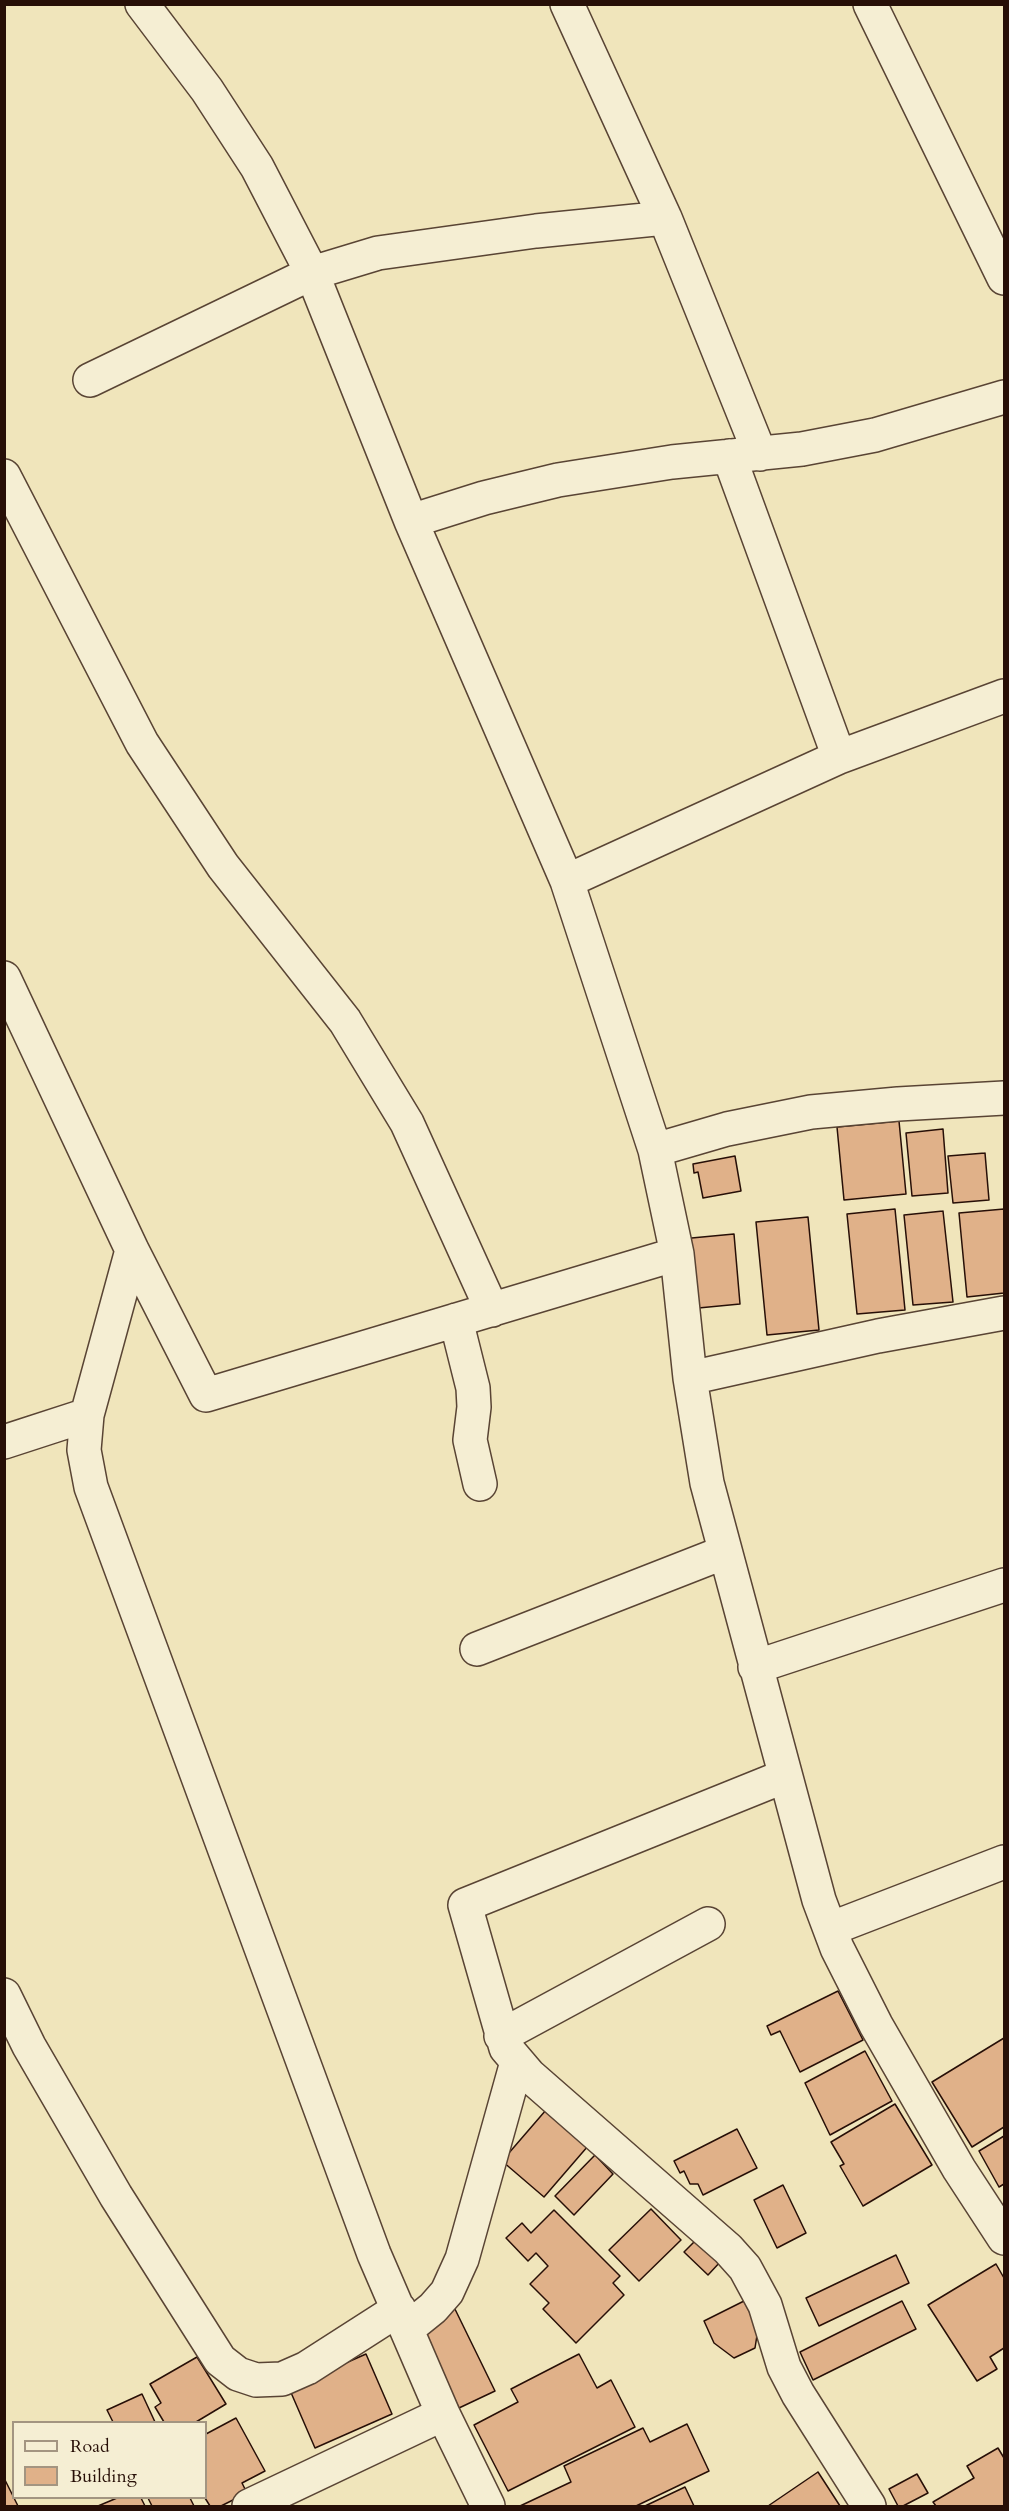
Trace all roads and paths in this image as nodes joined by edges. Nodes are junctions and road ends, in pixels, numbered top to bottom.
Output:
1 (142, 4) edge
2 (567, 4) edge
3 (871, 5) edge
4 (665, 218) junction
5 (998, 243) edge
6 (312, 273) junction
7 (1005, 278) edge
8 (90, 380) dead end
9 (1005, 397) edge
10 (745, 455) junction
11 (4, 476) edge
12 (411, 521) junction
13 (1005, 696) edge
14 (839, 757) junction
15 (567, 881) junction
16 (4, 978) edge
17 (1005, 1098) edge
18 (655, 1150) junction
19 (132, 1250) junction
20 (677, 1254) junction
21 (492, 1310) junction
22 (1005, 1313) edge
23 (456, 1320) junction
24 (690, 1378) junction
25 (87, 1415) junction
26 (4, 1442) edge
27 (480, 1484) dead end
28 (725, 1552) junction
29 (1005, 1584) edge
30 (477, 1649) dead end
31 (755, 1667) junction
32 (785, 1776) junction
33 (1005, 1862) edge
34 (708, 1924) dead end
35 (830, 1929) junction
36 (4, 1995) edge
37 (509, 2049) junction
38 (1005, 2238) edge
39 (403, 2319) junction
40 (443, 2414) junction
41 (249, 2506) edge
42 (488, 2506) edge
43 (869, 2506) edge

1 - 6 street
2 - 4 street
3 - 5 street
4 - 6 street
4 - 10 street
5 - 7 street
6 - 8 street
6 - 12 street
9 - 10 street
10 - 12 street
10 - 14 street
11 - 21 street
12 - 15 street
13 - 14 street
14 - 15 street
15 - 18 street
16 - 19 street
17 - 18 street
18 - 20 street
19 - 23 street
19 - 25 street
20 - 21 street
20 - 24 street
21 - 23 street
22 - 24 street
23 - 27 street
24 - 28 street
25 - 26 street
25 - 39 street
28 - 30 street
28 - 31 street
29 - 31 street
31 - 32 street
32 - 35 street
32 - 37 street
33 - 35 street
34 - 37 street
35 - 38 street
36 - 39 street
37 - 39 street
37 - 43 street
39 - 40 street
40 - 41 street
40 - 42 street

